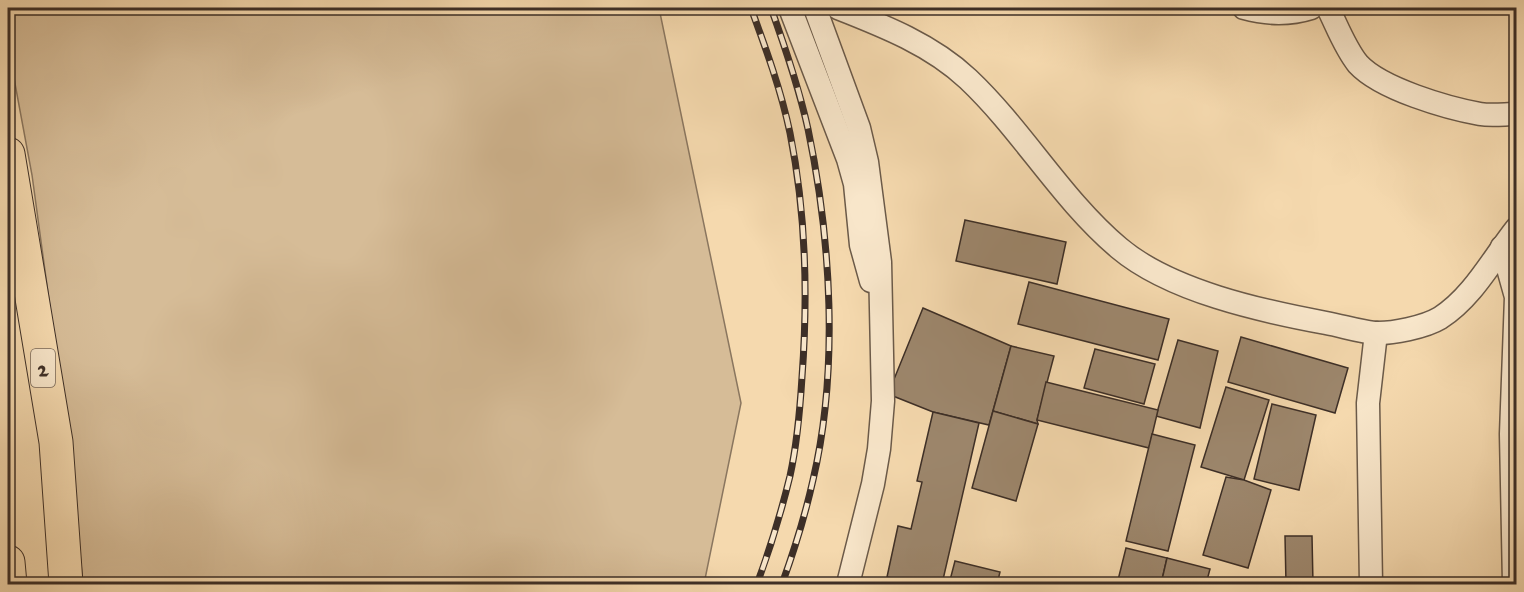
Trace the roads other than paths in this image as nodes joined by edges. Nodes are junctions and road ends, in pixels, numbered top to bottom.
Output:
1 (790, 8) edge
2 (816, 8) edge
3 (838, 8) edge
4 (1244, 8) edge
5 (1311, 8) edge
6 (1328, 8) edge
7 (1516, 114) edge
8 (8, 154) edge
9 (1516, 229) edge
10 (1502, 247) junction
11 (881, 315) junction
12 (1376, 333) junction
13 (8, 562) edge
14 (10, 585) edge
15 (66, 585) edge
16 (848, 585) edge
17 (1371, 585) edge
18 (1514, 585) edge

1 - 11 street
2 - 11 street
3 - 12 street
4 - 5 street
6 - 7 street
8 - 15 highway, 2
9 - 10 street
10 - 12 street
10 - 18 street
11 - 16 street
12 - 17 street
13 - 14 highway

